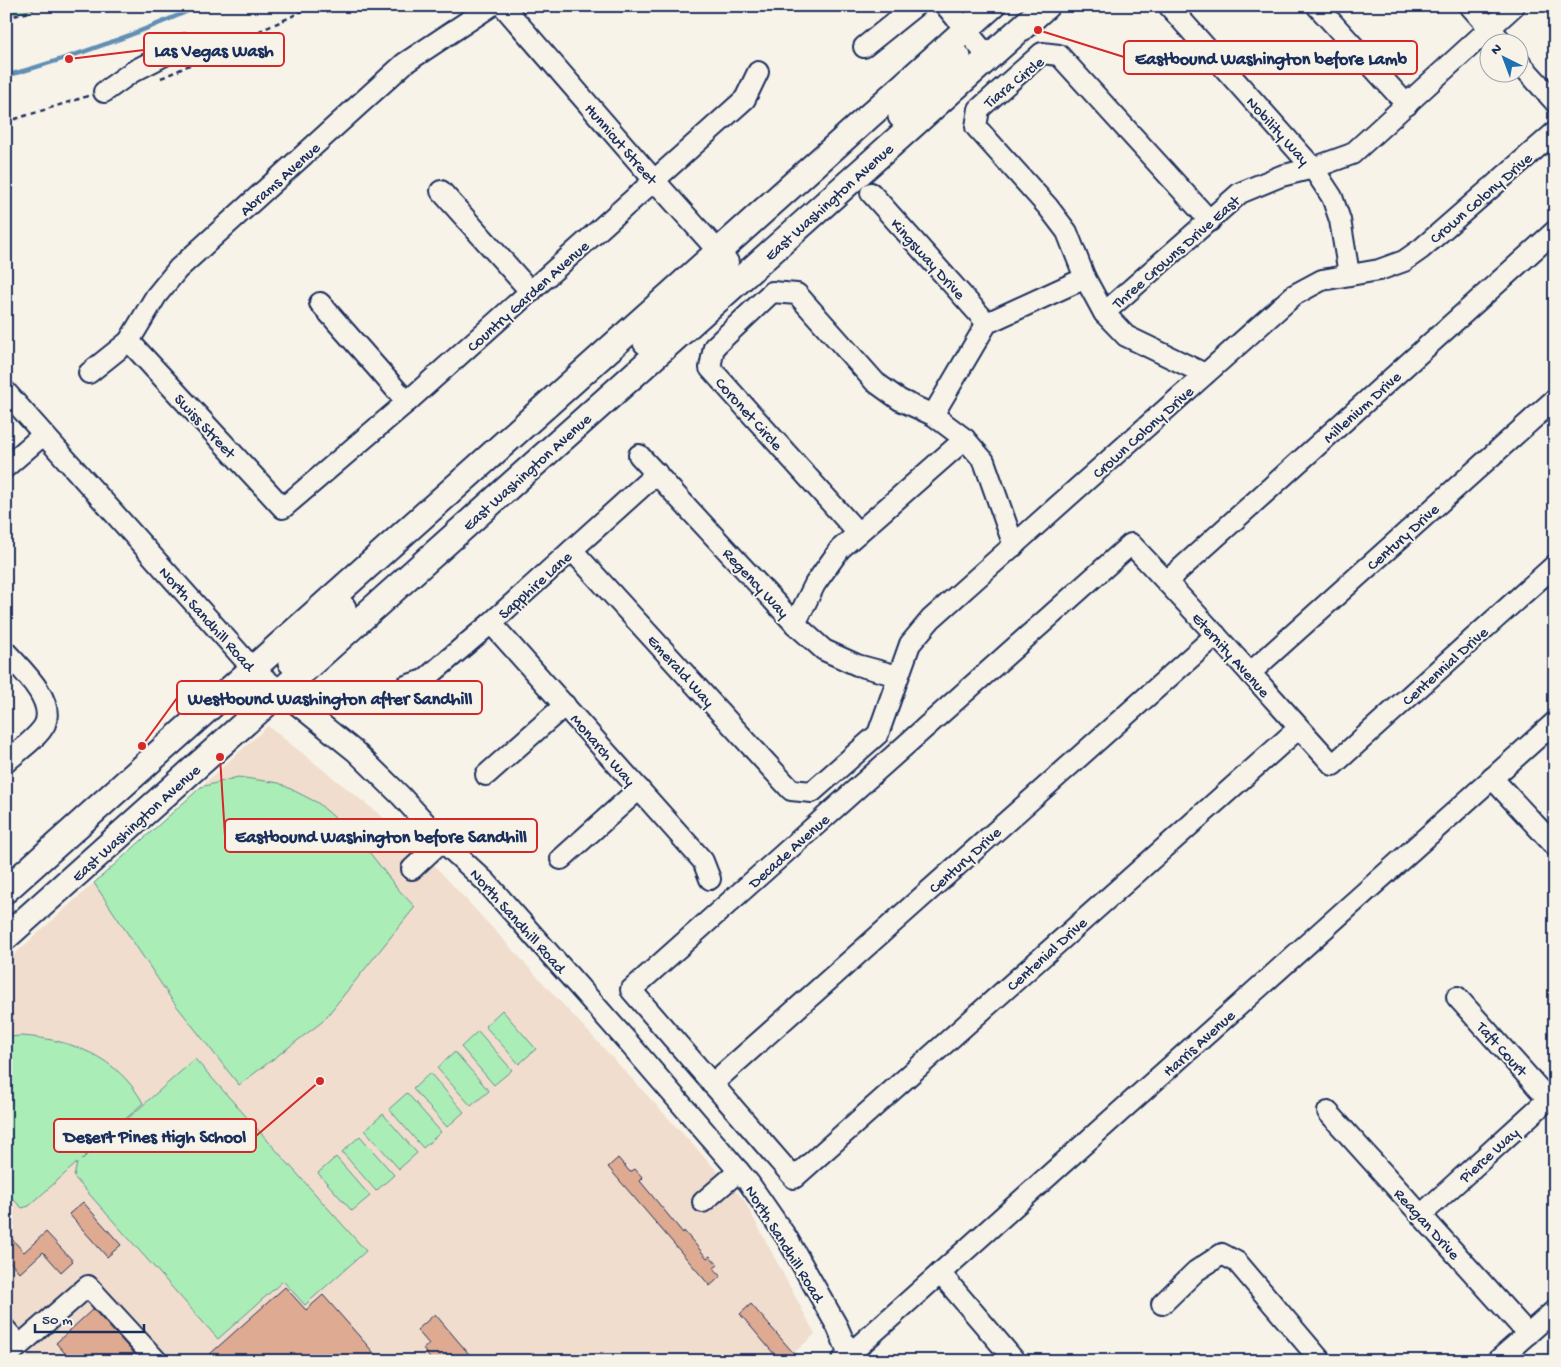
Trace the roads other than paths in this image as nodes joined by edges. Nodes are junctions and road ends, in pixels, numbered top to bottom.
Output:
1 (491, 6) edge
2 (503, 6) edge
3 (915, 6) edge
4 (946, 6) edge
5 (992, 6) edge
6 (1046, 6) edge
7 (1317, 6) edge
8 (1470, 6) edge
9 (1514, 6) edge
10 (1172, 7) edge
11 (1493, 32) edge
12 (1498, 32) edge
13 (976, 43) junction
14 (186, 44) dead end
15 (864, 47) dead end
16 (1478, 50) edge
17 (758, 72) dead end
18 (1528, 72) edge
19 (104, 92) dead end
20 (1555, 102) edge
21 (1407, 105) junction
22 (1555, 132) edge
23 (1312, 168) junction
24 (654, 180) junction
25 (864, 185) junction
26 (441, 191) dead end
27 (1210, 221) junction
28 (1555, 231) edge
29 (730, 264) junction
30 (1349, 274) junction
31 (1085, 278) junction
32 (532, 292) junction
33 (320, 302) dead end
34 (1104, 314) junction
35 (987, 323) junction
36 (129, 341) junction
37 (89, 373) dead end
38 (1205, 374) junction
39 (6, 392) edge
40 (1555, 399) edge
41 (407, 402) junction
42 (933, 415) junction
43 (43, 435) junction
44 (966, 439) junction
45 (639, 455) dead end
46 (6, 467) edge
47 (657, 473) junction
48 (283, 508) joint
49 (858, 533) junction
50 (1131, 544) joint
51 (1014, 546) junction
52 (572, 550) junction
53 (1555, 565) edge
54 (1166, 581) junction
55 (491, 623) junction
56 (795, 624) junction
57 (1216, 635) junction
58 (6, 652) edge
59 (1250, 673) junction
60 (898, 676) junction
61 (268, 681) junction
62 (406, 686) dead end
63 (565, 705) junction
64 (1555, 722) edge
65 (1299, 728) junction
66 (6, 762) edge
67 (1333, 765) joint
68 (486, 775) dead end
69 (1492, 778) junction
70 (639, 789) junction
71 (792, 790) joint
72 (442, 841) junction
73 (1555, 846) edge
74 (561, 859) dead end
75 (412, 868) dead end
76 (710, 879) dead end
77 (6, 890) edge
78 (6, 937) edge
79 (1458, 997) dead end
80 (712, 1084) junction
81 (1552, 1096) edge
82 (1328, 1112) dead end
83 (739, 1171) junction
84 (794, 1178) joint
85 (703, 1202) dead end
86 (1421, 1215) junction
87 (940, 1273) junction
88 (1162, 1304) dead end
89 (1555, 1310) edge
90 (1528, 1334) junction
91 (11, 1344) edge
92 (849, 1358) edge
93 (157, 1361) edge
94 (1015, 1361) edge
95 (1321, 1361) edge
96 (1497, 1361) edge

1 - 36 street, Abrams Avenue
2 - 24 street, Hunnicut Street
3 - 15 street
4 - 13 street
5 - 13 main road, East Washington Avenue
6 - 13 main road, East Washington Avenue
7 - 21 street
8 - 11 street
9 - 12 street, Three Crowns Drive East
10 - 23 street, Nobility Way
13 - 25 main road, East Washington Avenue
13 - 29 main road, East Washington Avenue
14 - 19 street
16 - 21 street, Three Crowns Drive East
17 - 24 street, Country Garden Avenue
18 - 20 street
21 - 23 street, Three Crowns Drive East
22 - 30 street, Crown Colony Drive
23 - 27 street, Three Crowns Drive East
23 - 30 street, Nobility Way
24 - 29 street, Hunnicut Street
24 - 32 street, Country Garden Avenue
25 - 29 main road, East Washington Avenue
25 - 35 street, Kingsway Drive
26 - 32 street
27 - 31 street, Tiara Circle
27 - 34 street, Three Crowns Drive East
28 - 54 street, Millenium Drive
29 - 61 main road, East Washington Avenue
29 - 61 main road, East Washington Avenue
30 - 38 street, Crown Colony Drive
31 - 34 street
31 - 35 street
32 - 41 street, Country Garden Avenue
33 - 41 street
34 - 38 street
35 - 42 street
36 - 37 street, Abrams Avenue
36 - 48 street, Swiss Street
38 - 51 street, Crown Colony Drive
39 - 43 street, North Sandhill Road
40 - 59 street, Century Drive
41 - 48 street, Country Garden Avenue
42 - 44 street
42 - 49 street, Coronet Circle
43 - 46 street
43 - 61 street, North Sandhill Road
44 - 49 street
44 - 51 street
45 - 47 street, Regency Way
47 - 52 street, Sapphire Lane
47 - 56 street, Regency Way
49 - 56 street
50 - 54 street, Eternity Avenue
50 - 80 street, Decade Avenue
51 - 60 street, Crown Colony Drive
52 - 55 street, Sapphire Lane
52 - 71 street, Emerald Way
53 - 67 street, Centennial Drive
54 - 57 street, Eternity Avenue
55 - 62 street, Sapphire Lane
55 - 63 street, Monarch Way
56 - 60 street, Regency Way
57 - 59 street, Eternity Avenue
57 - 80 street, Century Drive
58 - 66 street
59 - 65 street, Eternity Avenue
60 - 71 street, Crown Colony Drive
61 - 72 street, North Sandhill Road
61 - 77 main road, East Washington Avenue
61 - 78 main road, East Washington Avenue
63 - 68 street
63 - 70 street, Monarch Way
64 - 69 street, Harris Avenue
65 - 67 street, Eternity Avenue
65 - 84 street, Centenial Drive
69 - 73 street
69 - 87 street, Harris Avenue
70 - 74 street
70 - 76 street, Monarch Way
72 - 75 street
72 - 83 street, North Sandhill Road
79 - 81 street, Taft Court
80 - 84 street, Decade Avenue
81 - 86 street, Pierce Way
82 - 86 street, Reagan Drive
83 - 85 street
83 - 92 street, North Sandhill Road
86 - 90 street, Reagan Drive
87 - 92 street, Harris Avenue
87 - 94 street
88 - 95 street
89 - 90 street
90 - 96 street
91 - 93 street

